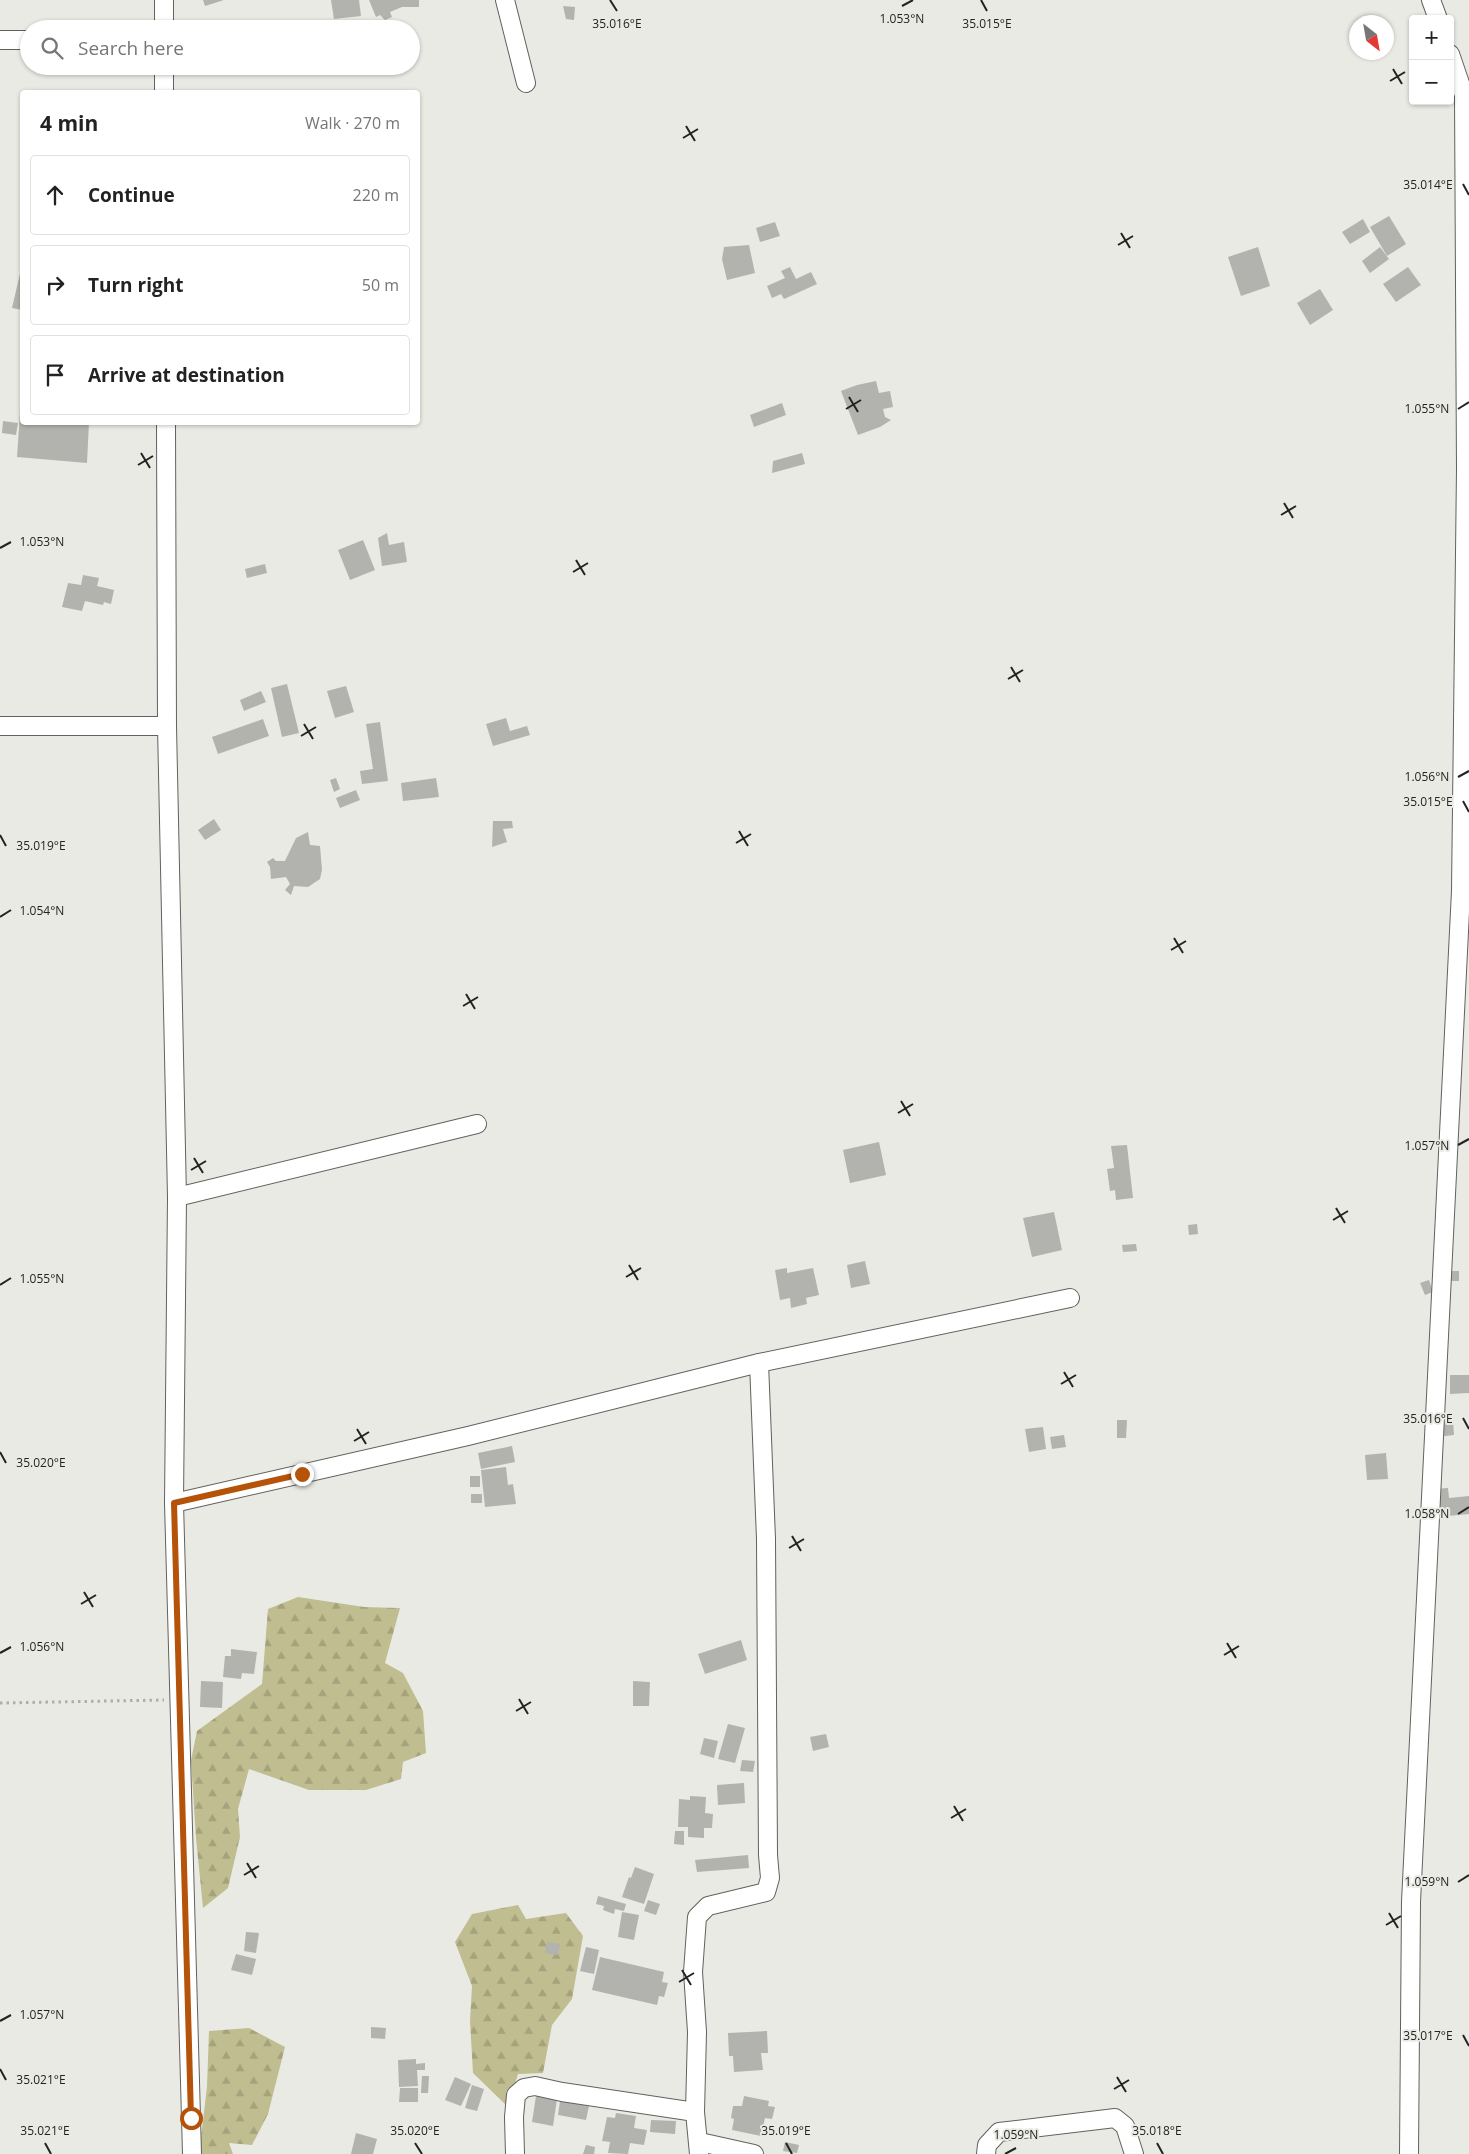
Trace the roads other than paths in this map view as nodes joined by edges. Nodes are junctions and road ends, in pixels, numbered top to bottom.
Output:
1 (164, 0) edge
2 (504, 0) edge
3 (1431, 0) edge
4 (1437, 15) edge
5 (164, 20) edge
6 (0, 40) edge
7 (20, 40) edge
8 (1452, 60) edge
9 (164, 75) edge
10 (526, 83) dead end
11 (164, 90) edge
12 (166, 425) edge
13 (0, 726) edge
14 (167, 726) junction
15 (1464, 922) edge
16 (476, 1124) dead end
17 (177, 1197) junction
18 (1070, 1298) dead end
19 (759, 1363) junction
20 (174, 1503) junction
21 (696, 2112) junction
22 (700, 2148) edge
23 (192, 2154) edge
24 (515, 2154) edge
25 (754, 2154) edge
26 (986, 2154) edge
27 (1134, 2154) edge
28 (1409, 2154) edge

1 - 5 street
2 - 10 street
3 - 4 street
6 - 7 street
8 - 15 street
9 - 11 street
12 - 14 street
13 - 14 street
14 - 17 street
15 - 28 street
16 - 17 street
17 - 20 street
18 - 19 street
19 - 20 street
19 - 21 street
20 - 23 street
21 - 22 street
21 - 24 street
22 - 25 street
26 - 27 street

